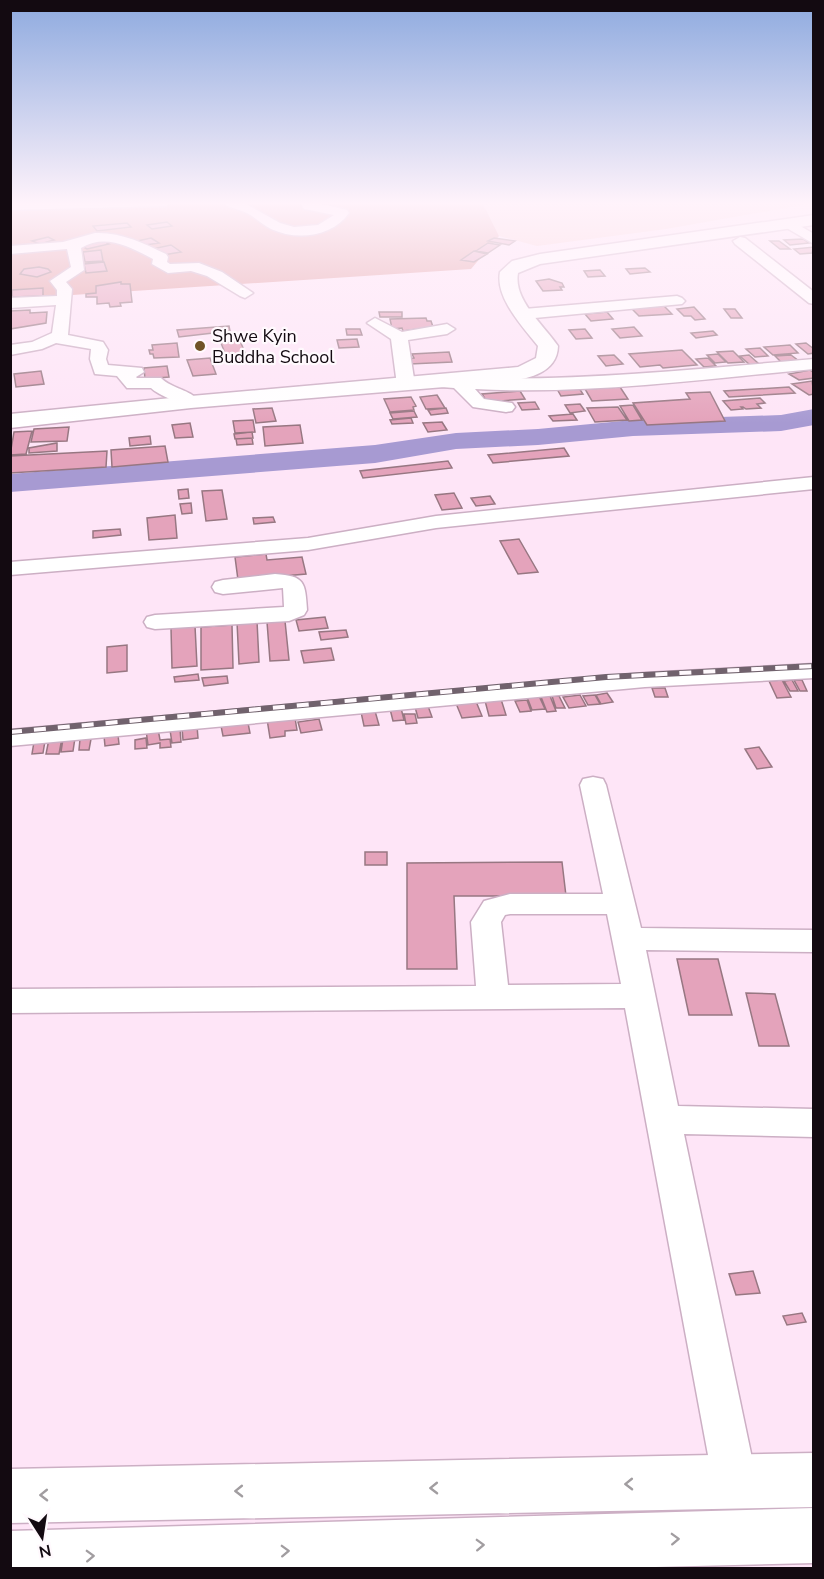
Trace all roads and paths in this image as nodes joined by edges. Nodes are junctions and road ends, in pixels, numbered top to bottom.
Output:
1 (67, 276) edge
2 (217, 276) edge
3 (508, 276) edge
4 (783, 276) edge
5 (245, 293) dead end
6 (63, 300) junction
7 (813, 300) edge
8 (677, 301) dead end
9 (10, 303) edge
10 (524, 314) junction
11 (375, 323) dead end
12 (447, 329) dead end
13 (399, 337) junction
14 (56, 338) junction
15 (10, 350) edge
16 (813, 364) edge
17 (435, 382) junction
18 (460, 384) junction
19 (406, 385) junction
20 (191, 402) junction
21 (506, 407) dead end
22 (10, 421) edge
23 (813, 483) edge
24 (219, 551) junction
25 (10, 569) edge
26 (223, 587) junction
27 (226, 618) junction
28 (155, 622) dead end
29 (813, 671) edge
30 (10, 738) edge
31 (593, 785) dead end
32 (618, 904) junction
33 (628, 939) junction
34 (813, 941) edge
35 (639, 996) junction
36 (493, 997) junction
37 (10, 1001) edge
38 (663, 1120) junction
39 (813, 1123) edge
40 (813, 1480) edge
41 (735, 1482) junction
42 (10, 1496) edge
43 (788, 1547) edge
44 (10, 1559) edge

1 - 6 street
2 - 5 street
3 - 10 main road
4 - 7 street
6 - 9 street
6 - 14 street
8 - 10 street
10 - 17 main road
11 - 13 street
12 - 13 street
13 - 19 street
14 - 15 street
14 - 20 street
16 - 18 street
17 - 18 street
17 - 19 main road
18 - 21 street
19 - 20 main road
20 - 22 main road
23 - 24 street
24 - 25 street
24 - 26 street
26 - 27 street
26 - 27 street
27 - 28 street
29 - 30 street
31 - 32 street
32 - 33 street
32 - 36 street
33 - 34 street
33 - 35 street
35 - 36 street
35 - 38 street
36 - 37 street
38 - 39 street
38 - 41 street
40 - 41 main road
41 -> 42 main road
44 -> 43 main road

